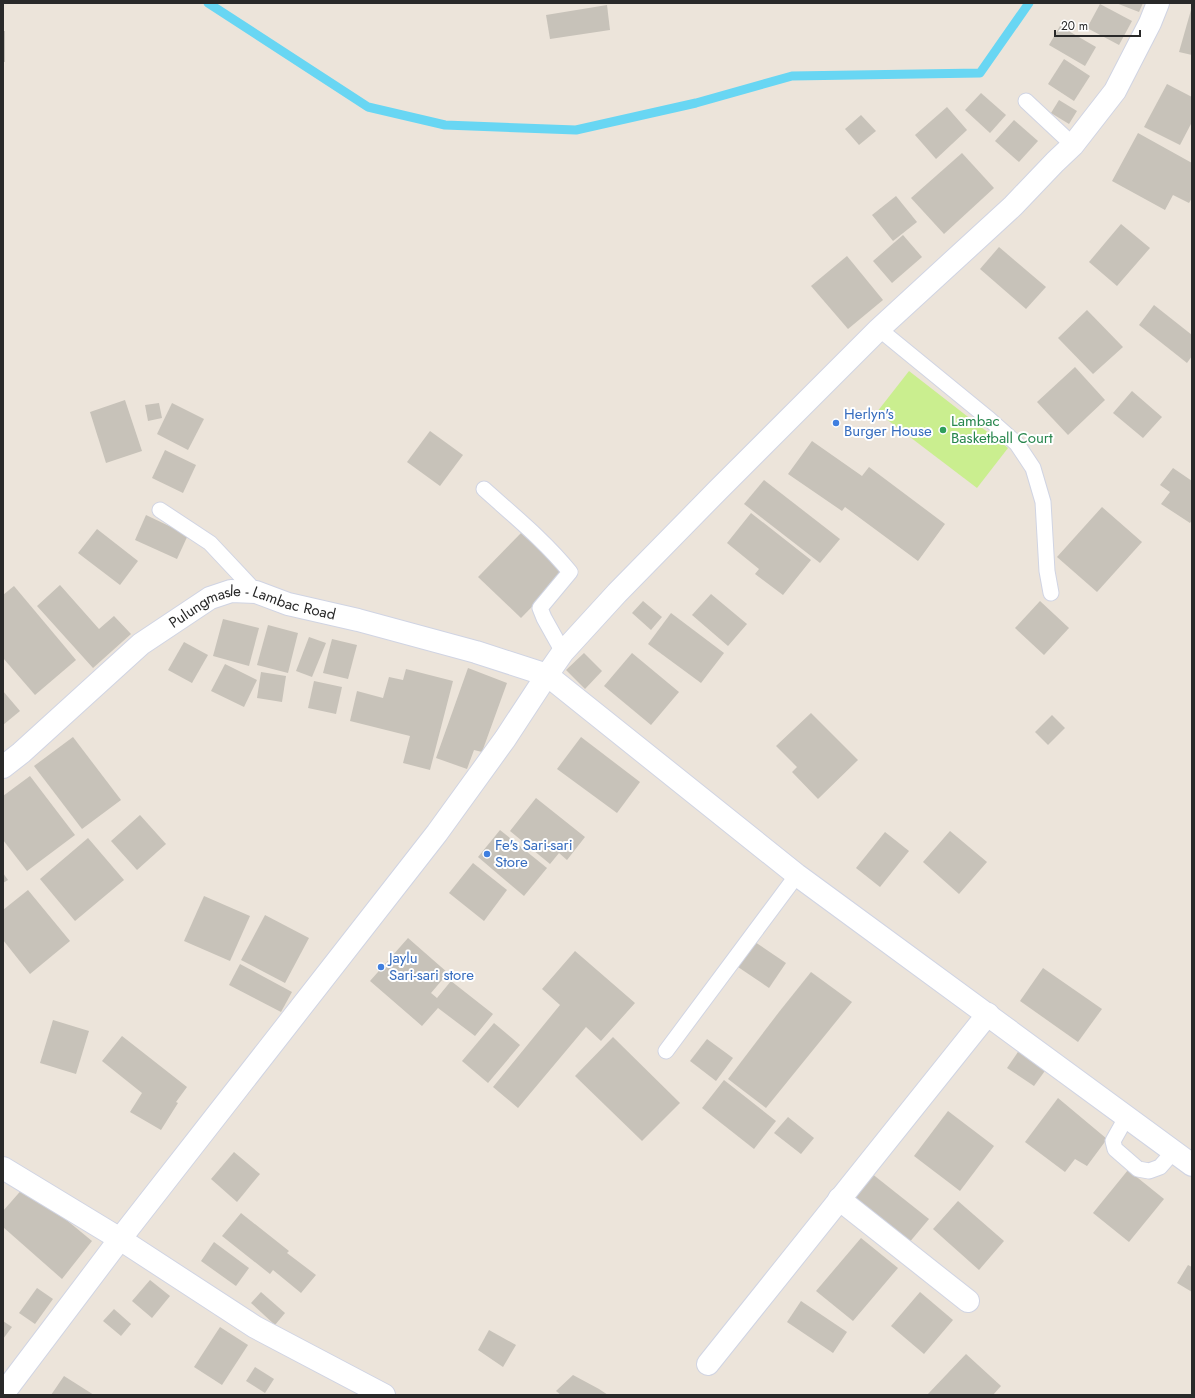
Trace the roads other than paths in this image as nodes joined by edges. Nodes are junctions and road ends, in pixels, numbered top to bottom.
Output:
1 (1158, 3) edge
2 (1026, 101) dead end
3 (1074, 145) junction
4 (879, 329) junction
5 (484, 489) dead end
6 (160, 510) dead end
7 (256, 592) junction
8 (1052, 594) dead end
9 (563, 652) junction
10 (547, 675) junction
11 (3, 767) edge
12 (797, 875) junction
13 (988, 1014) junction
14 (666, 1051) dead end
15 (1127, 1116) junction
16 (1174, 1151) junction
17 (1192, 1165) edge
18 (3, 1168) edge
19 (839, 1199) junction
20 (120, 1239) junction
21 (968, 1301) dead end
22 (708, 1364) dead end
23 (3, 1394) edge
24 (384, 1395) edge

1 - 3 street
2 - 3 lane
3 - 4 street
4 - 8 lane
4 - 9 street
5 - 9 lane
6 - 7 lane
7 - 10 street, Pulungmasle - Lambac Road
7 - 11 street, Pulungmasle - Lambac Road
9 - 10 street
10 - 12 street
10 - 20 street
12 - 13 street
12 - 14 lane
13 - 15 street
13 - 19 street
15 - 16 street
15 - 16 lane
16 - 17 street
18 - 20 street
19 - 21 street
19 - 22 street
20 - 23 street
20 - 24 street

